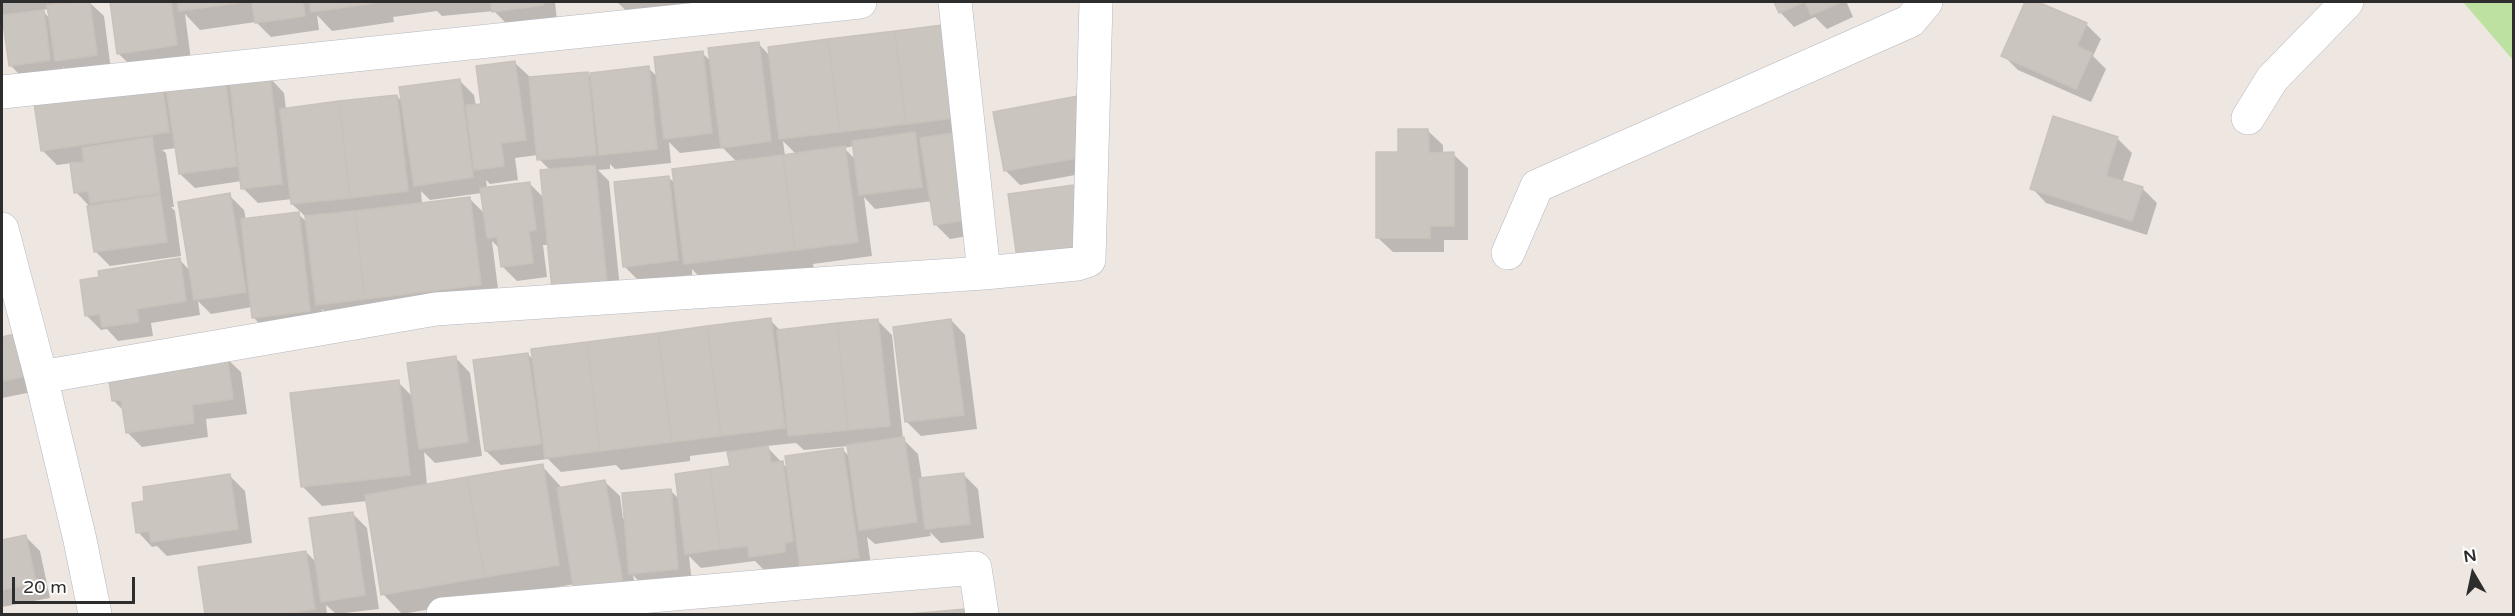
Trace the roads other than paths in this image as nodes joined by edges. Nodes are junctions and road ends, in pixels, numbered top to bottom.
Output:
1 (860, 2) edge
2 (955, 2) edge
3 (1096, 2) edge
4 (1926, 2) edge
5 (2347, 2) edge
6 (2, 93) edge
7 (2248, 118) dead end
8 (2, 229) edge
9 (1508, 253) dead end
10 (984, 273) junction
11 (14, 321) edge
12 (41, 377) junction
13 (95, 615) edge
14 (443, 615) edge
15 (982, 615) edge

1 - 6 street
2 - 10 street
3 - 10 street
4 - 9 street
5 - 7 street
8 - 11 street
10 - 12 street
11 - 12 street
12 - 13 street
14 - 15 street

